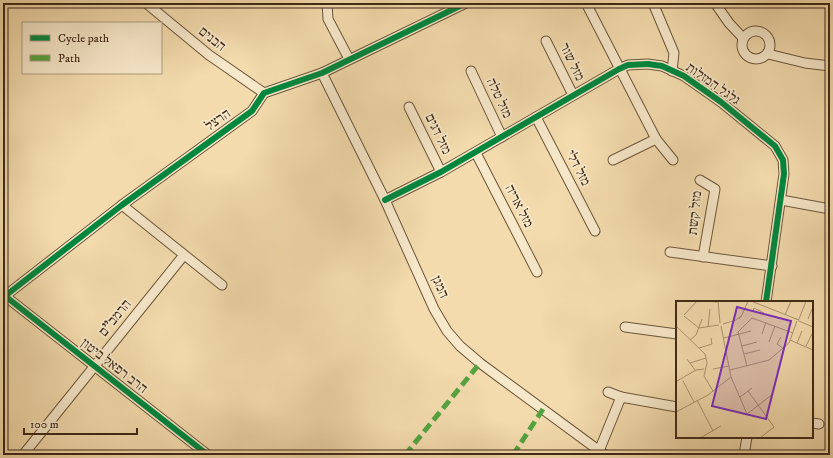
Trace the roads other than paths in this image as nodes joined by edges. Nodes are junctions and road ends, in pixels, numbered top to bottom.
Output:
1 (146, 3) edge
2 (327, 3) edge
3 (466, 3) edge
4 (586, 3) edge
5 (653, 3) edge
6 (715, 3) edge
7 (743, 38) junction
8 (546, 41) dead end
9 (768, 54) junction
10 (349, 59) junction
11 (830, 66) edge
12 (619, 69) junction
13 (471, 71) dead end
14 (672, 71) junction
15 (322, 73) junction
16 (264, 93) junction
17 (573, 95) junction
18 (410, 107) dead end
19 (536, 117) junction
20 (502, 137) junction
21 (656, 139) junction
22 (476, 153) junction
23 (613, 160) dead end
24 (673, 160) dead end
25 (441, 172) junction
26 (700, 180) dead end
27 (385, 200) junction
28 (781, 200) junction
29 (122, 205) junction
30 (830, 209) edge
31 (595, 231) dead end
32 (670, 252) dead end
33 (184, 255) junction
34 (703, 257) junction
35 (772, 266) junction
36 (537, 272) dead end
37 (222, 285) dead end
38 (5, 296) joint
39 (766, 301) edge
40 (625, 328) dead end
41 (676, 334) edge
42 (95, 366) junction
43 (608, 392) dead end
44 (621, 397) junction
45 (676, 407) edge
46 (747, 438) edge
47 (602, 453) edge
48 (23, 455) edge
49 (208, 455) edge
50 (744, 455) edge

1 - 16 street, הבנים
2 - 10 street
3 - 10 street
4 - 12 street
5 - 14 street
6 - 7 street
7 - 9 street
7 - 9 street
8 - 17 street, מזל שור
9 - 11 street
10 - 15 street
12 - 14 street, גלגל המזלות
12 - 17 street, גלגל המזלות
12 - 21 street
13 - 20 street, מזל טלה
14 - 28 street, גלגל המזלות
15 - 16 street
15 - 27 street, המגן
16 - 29 street, הרצל
17 - 19 street, גלגל המזלות
18 - 25 street, מזל דגים
19 - 20 street, גלגל המזלות
19 - 31 street, מזל דלי
20 - 22 street, גלגל המזלות
21 - 23 street
21 - 24 street
22 - 25 street, גלגל המזלות
22 - 36 street, מזל אריה
25 - 27 street, גלגל המזלות
26 - 34 street, מזל קשת
27 - 47 street, המגן
28 - 30 street
28 - 35 street, גלגל המזלות
29 - 33 street
29 - 38 street, הרצל
32 - 34 street, מזל קשת
33 - 37 street
33 - 42 street, הרמב"ם
34 - 35 street, מזל קשת
35 - 39 street, גלגל המזלות
38 - 42 street, הרב רפאל ביטון
40 - 41 street
42 - 48 street, הרמב"ם
42 - 49 street, הרב רפאל ביטון
43 - 44 street
44 - 45 street
44 - 47 street
46 - 50 street

